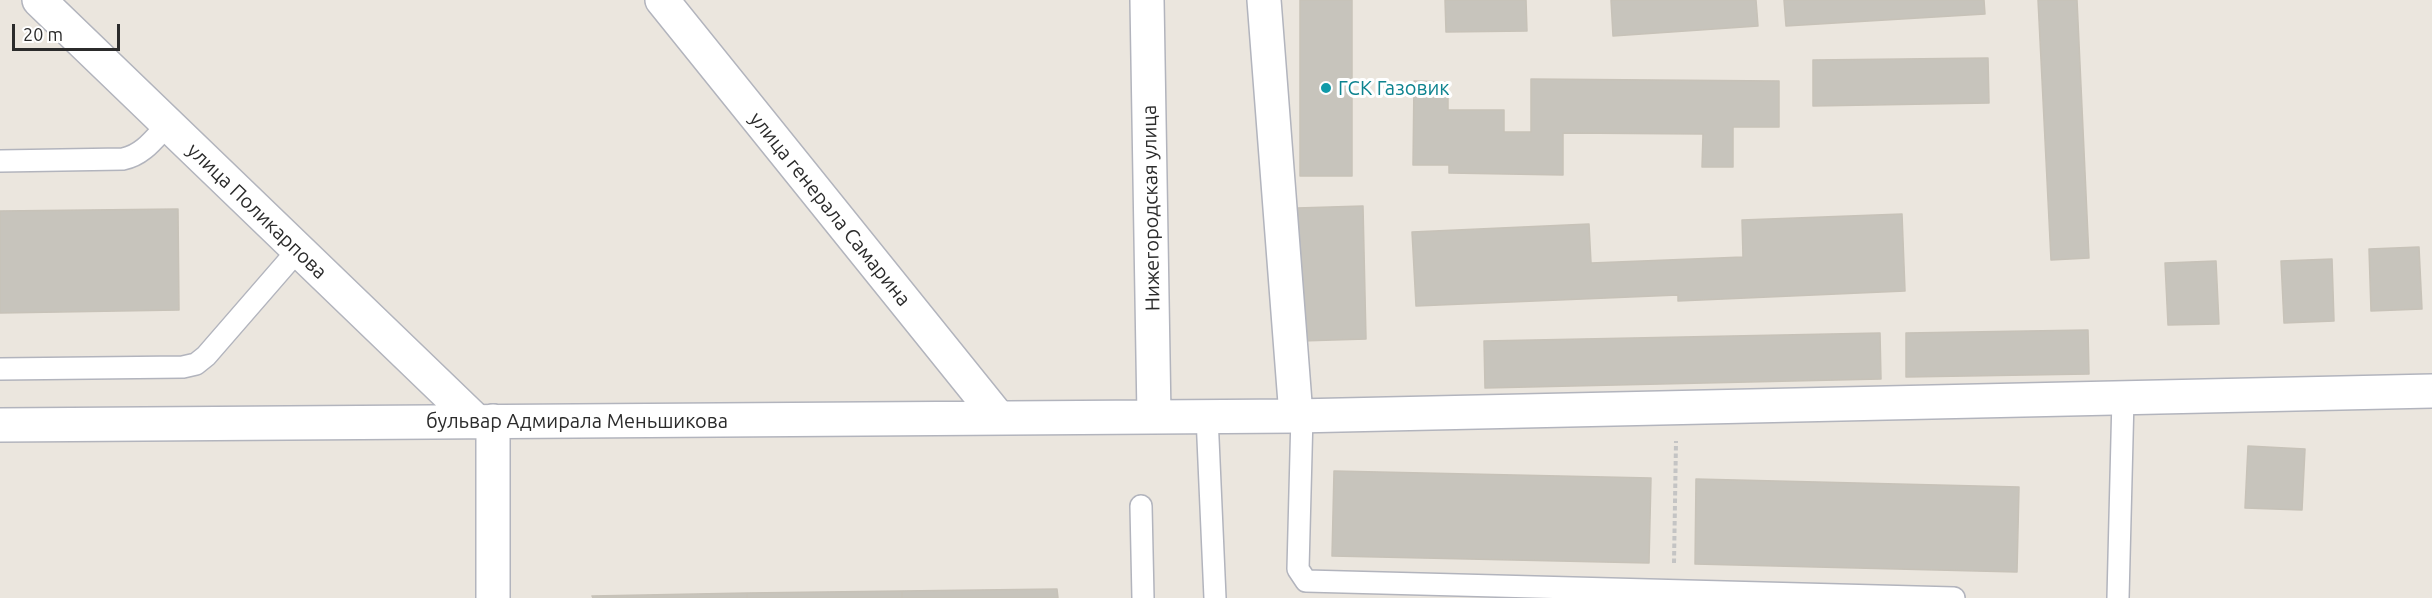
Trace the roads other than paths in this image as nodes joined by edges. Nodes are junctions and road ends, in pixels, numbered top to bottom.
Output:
1 (39, 0) edge
2 (662, 0) edge
3 (1148, 0) edge
4 (1264, 0) edge
5 (168, 124) junction
6 (0, 161) edge
7 (298, 250) junction
8 (0, 369) edge
9 (2432, 392) edge
10 (2123, 398) junction
11 (1154, 416) junction
12 (1207, 416) junction
13 (1299, 416) junction
14 (998, 417) junction
15 (485, 421) junction
16 (0, 425) edge
17 (1141, 506) dead end
18 (493, 598) edge
19 (1143, 598) edge
20 (1215, 598) edge
21 (1954, 598) edge
22 (2118, 598) edge

1 - 5 street, улица Поликарпова
2 - 14 street, улица генерала Самарина
3 - 11 street, Нижегородская улица
4 - 13 street
5 - 6 lane
5 - 7 street, улица Поликарпова
7 - 8 lane
7 - 15 street, улица Поликарпова
9 - 10 street, бульвар Адмирала Меньшикова
10 - 13 street, бульвар Адмирала Меньшикова
10 - 22 lane
11 - 12 street, бульвар Адмирала Меньшикова
11 - 14 street, бульвар Адмирала Меньшикова
12 - 13 street, бульвар Адмирала Меньшикова
12 - 20 lane
13 - 21 lane
14 - 15 street, бульвар Адмирала Меньшикова
15 - 16 street, бульвар Адмирала Меньшикова
15 - 18 street
17 - 19 lane

